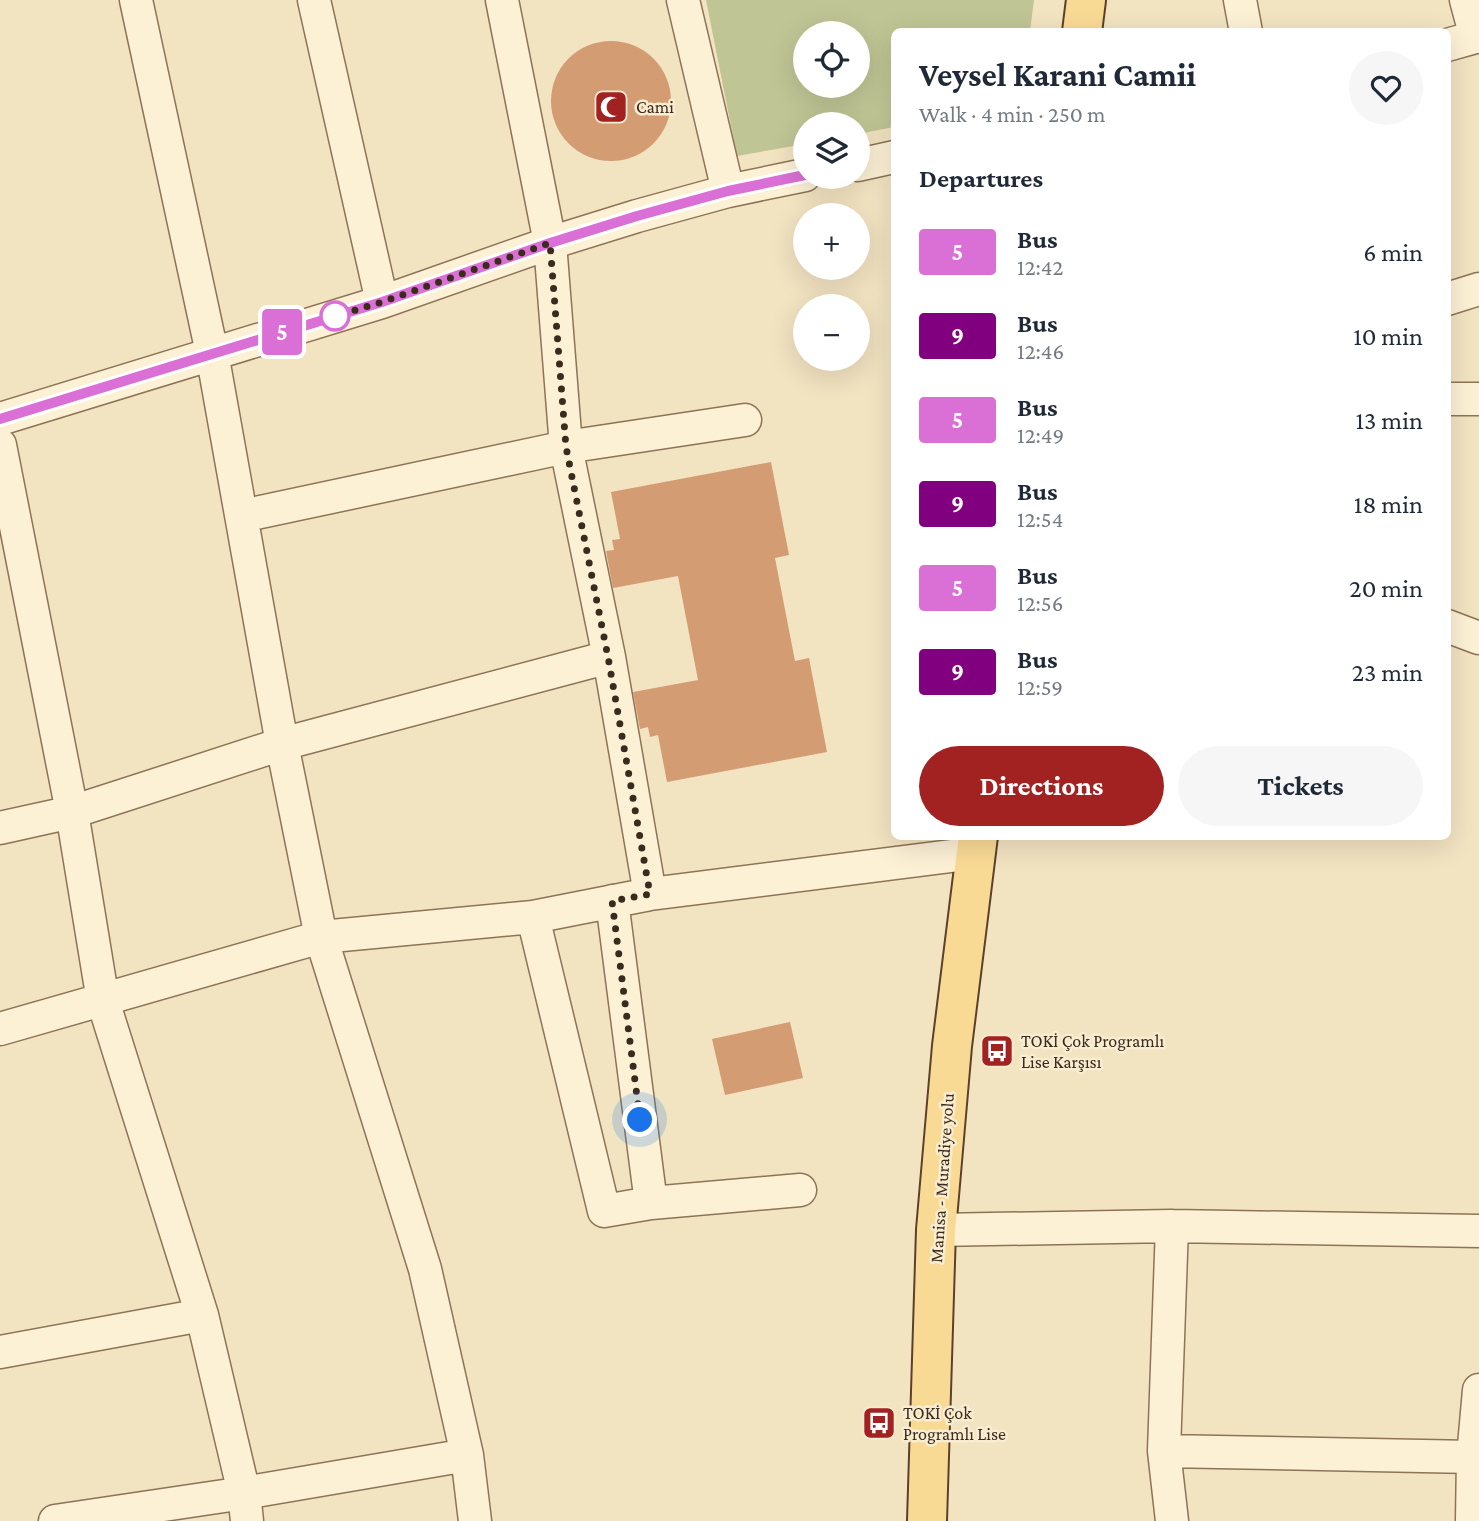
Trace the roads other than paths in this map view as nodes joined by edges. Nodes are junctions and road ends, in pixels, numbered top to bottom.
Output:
1 (136, 0) edge
2 (314, 0) edge
3 (502, 0) edge
4 (684, 0) edge
5 (1086, 0) edge
6 (1240, 0) edge
7 (1466, 0) edge
8 (1082, 28) edge
9 (1245, 28) edge
10 (1468, 39) edge
11 (891, 158) edge
12 (870, 162) edge
13 (793, 178) edge
14 (728, 191) junction
15 (550, 243) junction
16 (1479, 289) edge
17 (1451, 298) edge
18 (382, 302) junction
19 (212, 353) junction
20 (1451, 399) edge
21 (1479, 399) edge
22 (0, 419) edge
23 (745, 420) dead end
24 (0, 445) edge
25 (566, 447) junction
26 (242, 516) junction
27 (1451, 628) edge
28 (1479, 638) edge
29 (608, 657) junction
30 (282, 744) junction
31 (72, 812) junction
32 (0, 828) edge
33 (976, 845) edge
34 (650, 894) junction
35 (612, 901) junction
36 (533, 917) junction
37 (321, 937) junction
38 (103, 1001) junction
39 (0, 1029) edge
40 (800, 1190) dead end
41 (651, 1203) junction
42 (1172, 1226) junction
43 (936, 1230) junction
44 (1479, 1231) edge
45 (202, 1315) junction
46 (0, 1352) edge
47 (1479, 1390) edge
48 (1164, 1451) junction
49 (467, 1455) junction
50 (1473, 1457) junction
51 (245, 1507) edge
52 (55, 1521) edge
53 (475, 1521) edge
54 (927, 1521) edge
55 (1172, 1521) edge
56 (1472, 1521) edge

1 - 19 street
2 - 18 street
3 - 15 street
4 - 14 street
5 - 8 main road
6 - 9 street
7 - 10 street
11 - 12 street
13 - 14 street
14 - 15 street
15 - 18 street
15 - 25 street
16 - 17 street
18 - 19 street
19 - 22 street
19 - 26 street
20 - 21 street
23 - 25 street
24 - 31 street
25 - 26 street
25 - 29 street
26 - 30 street
27 - 28 street
29 - 30 street
29 - 34 street
30 - 31 street
30 - 37 street
31 - 32 street
31 - 38 street
33 - 34 street
33 - 43 main road, Manisa - Muradiye yolu
34 - 35 street
35 - 36 street
35 - 41 street
36 - 37 street
36 - 41 street
37 - 38 street
37 - 49 street
38 - 39 street
38 - 45 street
40 - 41 street
42 - 43 street
42 - 44 street
42 - 48 street
43 - 54 main road, Manisa - Muradiye yolu
45 - 46 street
45 - 51 street
47 - 50 street
48 - 50 street
48 - 55 street
49 - 51 street
49 - 53 street
50 - 56 street
51 - 52 street

